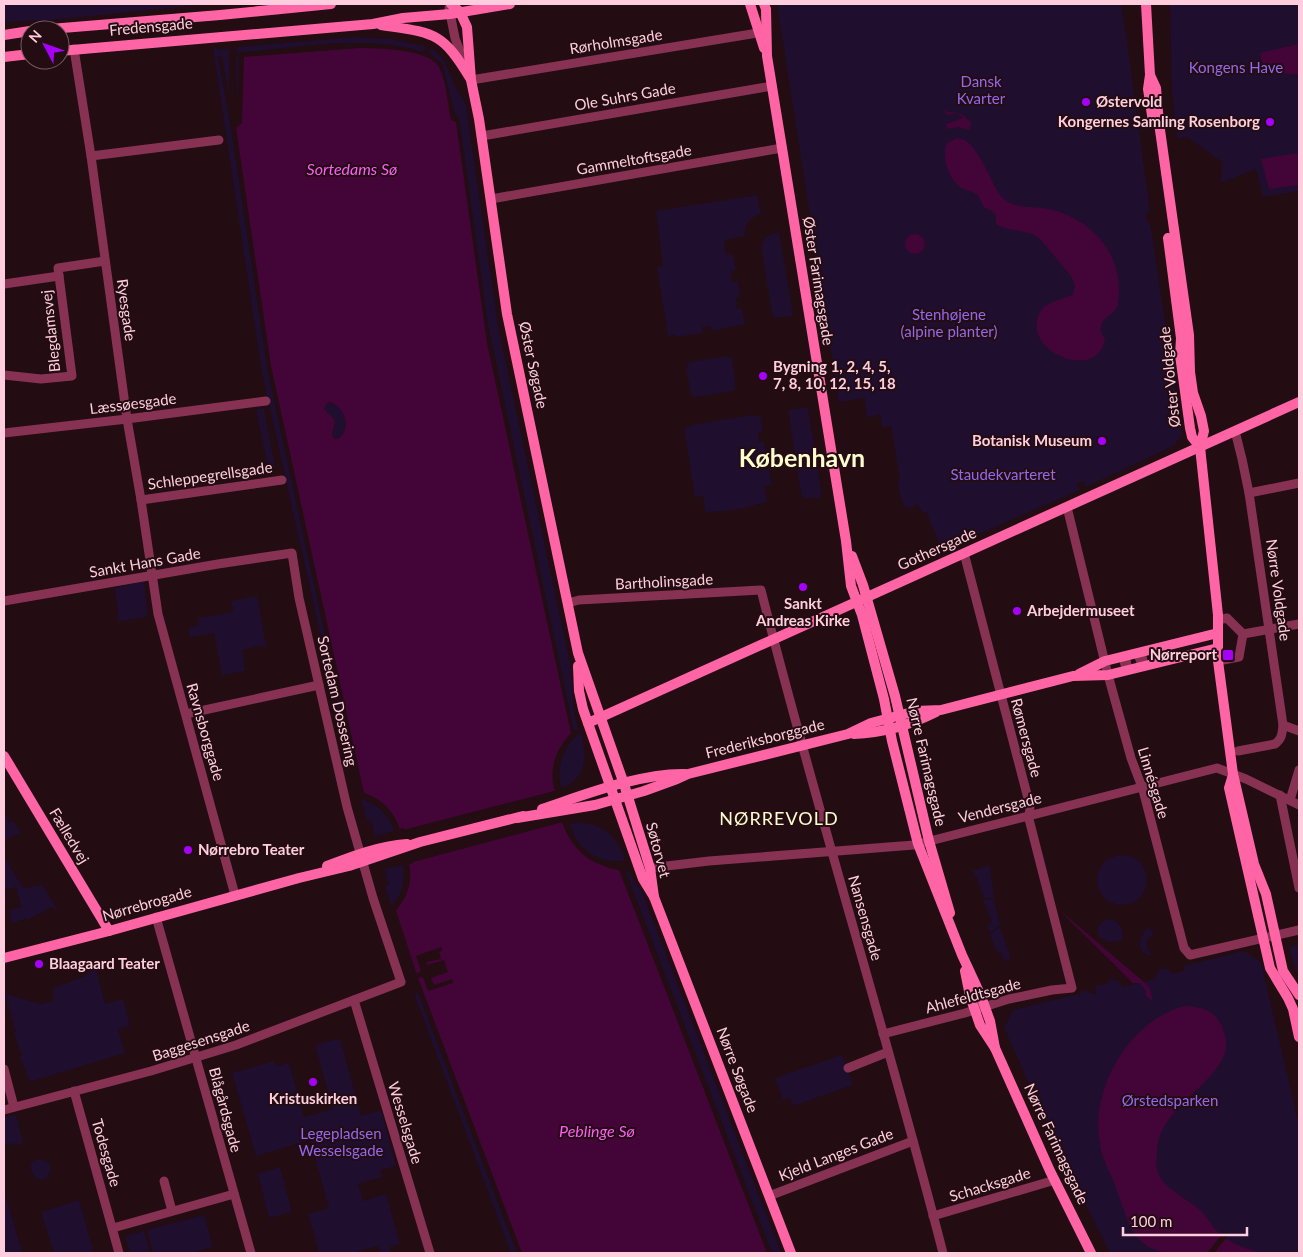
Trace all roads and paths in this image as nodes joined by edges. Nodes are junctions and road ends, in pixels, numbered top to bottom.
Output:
1 (330, 4) edge
2 (510, 4) edge
3 (750, 4) edge
4 (756, 4) edge
5 (764, 4) edge
6 (1148, 4) edge
7 (457, 8) edge
8 (373, 24) junction
9 (70, 27) edge
10 (20, 32) edge
11 (762, 32) junction
12 (4, 34) edge
13 (74, 49) junction
14 (70, 50) edge
15 (20, 55) edge
16 (4, 57) edge
17 (471, 80) junction
18 (772, 86) junction
19 (482, 136) junction
20 (218, 140) dead end
21 (782, 148) junction
22 (91, 156) junction
23 (491, 198) junction
24 (105, 261) junction
25 (58, 272) junction
26 (4, 284) edge
27 (4, 376) edge
28 (266, 401) dead end
29 (1299, 402) edge
30 (127, 419) junction
31 (1235, 432) junction
32 (4, 433) edge
33 (1200, 448) junction
34 (282, 480) dead end
35 (1299, 484) edge
36 (1249, 493) junction
37 (141, 500) junction
38 (1067, 507) junction
39 (292, 553) joint
40 (964, 553) junction
41 (151, 575) junction
42 (761, 590) joint
43 (862, 600) junction
44 (4, 601) edge
45 (568, 603) junction
46 (1218, 620) junction
47 (1299, 624) edge
48 (1268, 630) junction
49 (1218, 633) junction
50 (1243, 634) junction
51 (774, 639) junction
52 (1218, 648) junction
53 (578, 653) junction
54 (1105, 661) junction
55 (1218, 661) junction
56 (1108, 675) junction
57 (1073, 676) junction
58 (319, 685) junction
59 (1000, 695) junction
60 (186, 714) junction
61 (600, 717) junction
62 (900, 720) junction
63 (588, 723) junction
64 (889, 724) junction
65 (1283, 725) junction
66 (1299, 731) edge
67 (803, 745) junction
68 (1238, 751) dead end
69 (4, 756) edge
70 (1299, 770) edge
71 (688, 774) junction
72 (1233, 774) junction
73 (624, 784) junction
74 (610, 787) junction
75 (1141, 787) junction
76 (1280, 795) junction
77 (627, 796) junction
78 (615, 799) junction
79 (1290, 800) junction
80 (1299, 805) edge
81 (1030, 815) junction
82 (517, 818) junction
83 (929, 840) junction
84 (918, 844) junction
85 (832, 851) junction
86 (362, 858) junction
87 (650, 868) junction
88 (1299, 888) edge
89 (235, 895) junction
90 (654, 897) junction
91 (156, 918) junction
92 (1299, 930) edge
93 (108, 931) junction
94 (954, 934) junction
95 (1276, 935) junction
96 (1263, 938) junction
97 (4, 958) edge
98 (401, 982) joint
99 (1072, 988) joint
100 (1299, 995) edge
101 (354, 1000) junction
102 (980, 1009) junction
103 (883, 1034) junction
104 (1299, 1037) edge
105 (888, 1052) junction
106 (197, 1058) junction
107 (848, 1068) dead end
108 (4, 1069) edge
109 (74, 1091) junction
110 (14, 1107) junction
111 (4, 1110) edge
112 (913, 1141) junction
113 (1055, 1180) junction
114 (164, 1181) dead end
115 (234, 1194) junction
116 (769, 1196) junction
117 (172, 1211) junction
118 (933, 1216) junction
119 (112, 1225) junction
120 (119, 1253) edge
121 (251, 1253) edge
122 (430, 1253) edge
123 (791, 1253) edge
124 (943, 1253) edge
125 (1091, 1253) edge

1 - 9 street, Fredensgade
2 - 7 street
3 - 11 street, Øster Farimagsgade
4 - 11 street
5 - 11 street, Øster Farimagsgade
6 - 33 street, Øster Voldgade
7 - 8 street
7 - 17 street, Øster Søgade
7 - 17 street, Øster Søgade
8 - 13 street, Fredensgade
8 - 17 street
10 - 12 street
11 - 17 street, Rørholmsgade
11 - 18 street, Øster Farimagsgade
13 - 14 street, Fredensgade
13 - 22 street, Ryesgade
15 - 16 street
17 - 19 street, Øster Søgade
18 - 19 street, Ole Suhrs Gade
18 - 21 street, Øster Farimagsgade
19 - 23 street, Øster Søgade
20 - 22 street
21 - 23 street, Gammeltoftsgade
21 - 43 street, Øster Farimagsgade
22 - 24 street, Ryesgade
23 - 45 street, Øster Søgade
24 - 25 street, Blegdamsvej
24 - 30 street, Ryesgade
25 - 26 street, Blegdamsvej
25 - 27 street, Blegdamsvej
28 - 30 street, Læssøesgade
29 - 31 street, Gothersgade
30 - 32 street, Læssøesgade
30 - 37 street, Ryesgade
31 - 33 street, Gothersgade
31 - 36 street, Nørre Voldgade
33 - 38 street, Gothersgade
33 - 46 street
34 - 37 street, Schleppegrellsgade
35 - 36 street
36 - 48 street, Nørre Voldgade
37 - 41 street, Ryesgade
38 - 40 street, Gothersgade
38 - 54 street, Linnésgade
39 - 41 street, Sankt Hans Gade
39 - 58 street, Sortedam Dossering
40 - 43 street, Gothersgade
40 - 59 street, Rømersgade
41 - 44 street, Sankt Hans Gade
41 - 60 street, Ravnsborggade
42 - 45 street, Bartholinsgade
42 - 51 street, Nansensgade
43 - 51 street, Gothersgade
43 - 62 street, Nørre Farimagsgade
43 - 64 street, Nørre Farimagsgade
45 - 53 street, Øster Søgade
46 - 49 street
46 - 50 street
47 - 48 street
48 - 50 street
48 - 65 street, Nørre Voldgade
49 - 52 street
49 - 54 street, Frederiksborggade
50 - 55 street
51 - 61 street, Gothersgade
51 - 67 street, Nansensgade
52 - 55 street
52 - 56 street, Frederiksborggade
53 - 61 street, Søtorvet
53 - 63 street, Søtorvet
54 - 56 street, Linnésgade
54 - 57 street, Frederiksborggade
55 - 72 street
56 - 57 street, Frederiksborggade
56 - 75 street, Linnésgade
57 - 59 street, Frederiksborggade
58 - 60 street
58 - 86 street, Sortedam Dossering
59 - 62 street, Frederiksborggade
59 - 81 street, Rømersgade
60 - 89 street, Ravnsborggade
61 - 63 street, Gothersgade
61 - 73 street, Søtorvet
62 - 64 street, Frederiksborggade
62 - 83 street, Nørre Farimagsgade
63 - 74 street, Søtorvet
64 - 67 street, Frederiksborggade
64 - 84 street, Nørre Farimagsgade
65 - 66 street
65 - 68 street
67 - 71 street, Frederiksborggade
67 - 85 street, Nansensgade
69 - 93 street, Fælledvej
70 - 79 street
71 - 73 street, Frederiksborggade
71 - 77 street, Frederiksborggade
72 - 75 street, Vendersgade
72 - 76 street, Vendersgade
72 - 95 street
72 - 96 street
73 - 74 street, Frederiksborggade
73 - 77 street, Søtorvet
74 - 78 street, Søtorvet
74 - 82 street, Frederiksborggade
75 - 81 street, Vendersgade
75 - 96 street, Linnésgade
76 - 79 street, Vendersgade
76 - 88 street
77 - 78 street, Frederiksborggade
77 - 87 street, Søtorvet
78 - 82 street, Frederiksborggade
78 - 90 street, Søtorvet
79 - 80 street, Vendersgade
81 - 83 street, Vendersgade
81 - 99 street, Rømersgade
82 - 86 street, Nørrebrogade
83 - 84 street, Vendersgade
83 - 94 street, Nørre Farimagsgade
84 - 85 street, Vendersgade
84 - 94 street, Nørre Farimagsgade
85 - 87 street, Vendersgade
85 - 103 street, Nansensgade
86 - 89 street, Nørrebrogade
86 - 98 street, Sortedam Dossering
87 - 90 street, Søtorvet
89 - 91 street, Nørrebrogade
90 - 116 street, Nørre Søgade
91 - 93 street, Nørrebrogade
91 - 106 street, Blågårdsgade
92 - 95 street, Linnésgade
93 - 97 street, Nørrebrogade
94 - 102 street, Nørre Farimagsgade
95 - 96 street, Linnésgade
95 - 100 street
96 - 104 street
98 - 101 street, Baggesensgade
99 - 102 street, Ahlefeldtsgade
101 - 106 street, Baggesensgade
101 - 122 street, Wesselsgade
102 - 103 street, Ahlefeldtsgade
102 - 113 street, Nørre Farimagsgade
103 - 105 street, Nansensgade
105 - 107 street
105 - 112 street, Nansensgade
106 - 109 street, Baggesensgade
106 - 115 street, Blågårdsgade
108 - 110 street
109 - 110 street, Baggesensgade
109 - 119 street, Todesgade
110 - 111 street, Baggesensgade
112 - 116 street, Kjeld Langes Gade
112 - 118 street, Nansensgade
113 - 118 street, Schacksgade
113 - 125 street, Nørre Farimagsgade
114 - 117 street
115 - 117 street
115 - 121 street, Blågårdsgade
116 - 123 street, Nørre Søgade
117 - 119 street
118 - 124 street, Nansensgade
119 - 120 street, Todesgade

